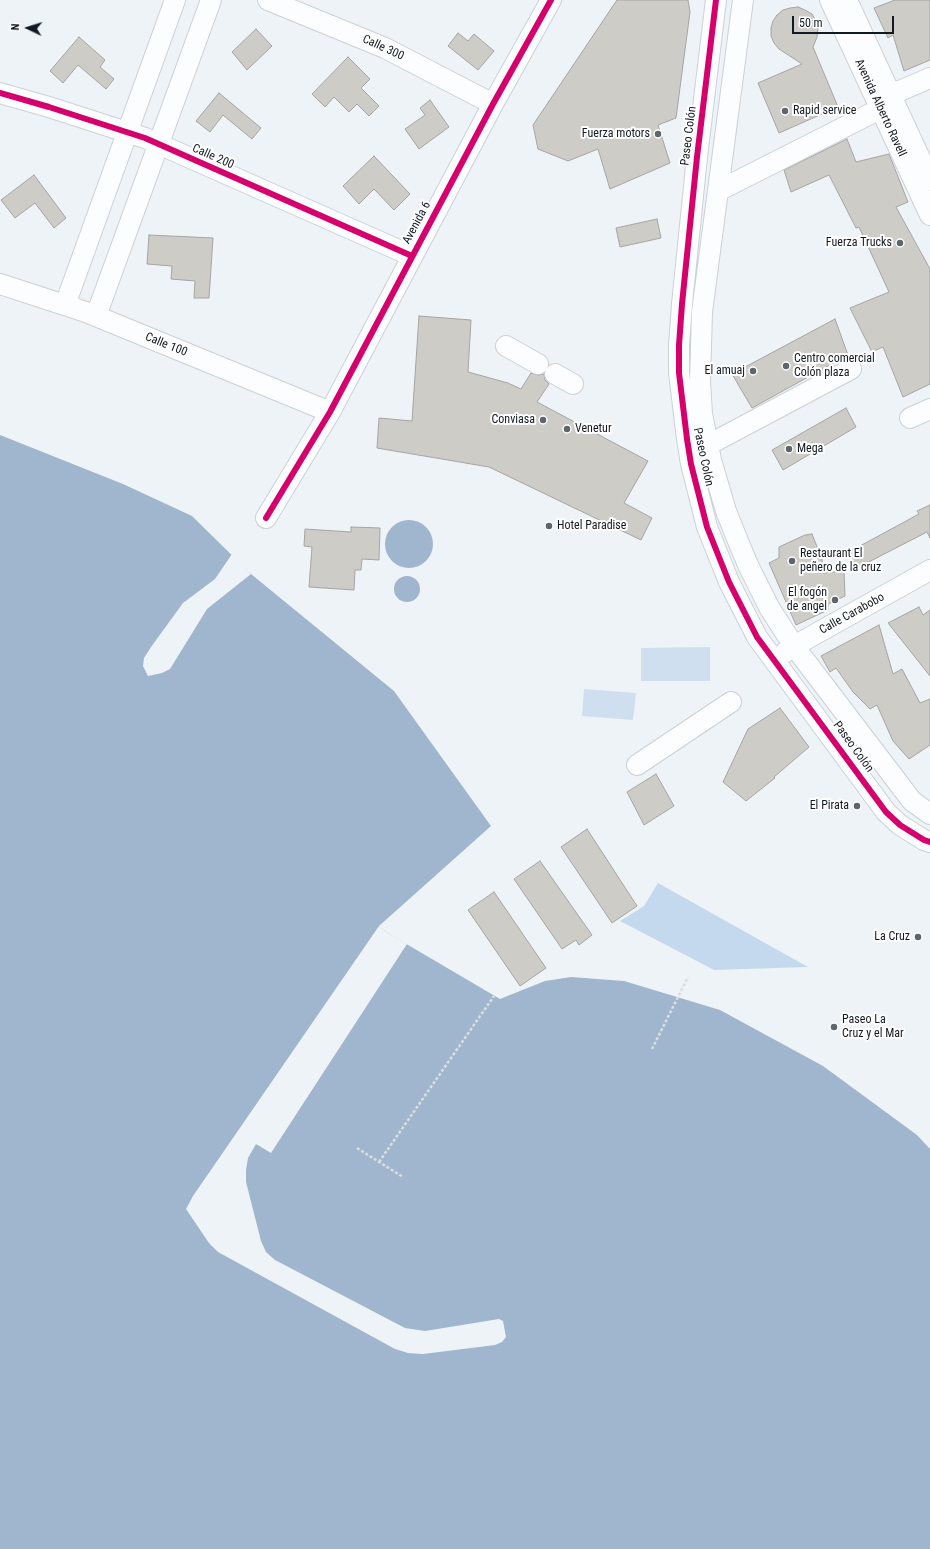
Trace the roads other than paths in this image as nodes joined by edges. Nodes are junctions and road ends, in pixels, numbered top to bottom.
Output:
1 (175, 0) edge
2 (210, 0) edge
3 (268, 0) edge
4 (551, 0) edge
5 (716, 0) edge
6 (743, 0) edge
7 (830, 0) edge
8 (847, 0) edge
9 (930, 78) edge
10 (0, 93) edge
11 (885, 102) junction
12 (493, 104) junction
13 (128, 132) junction
14 (158, 144) junction
15 (930, 180) edge
16 (718, 191) junction
17 (930, 215) edge
18 (412, 256) junction
19 (0, 284) edge
20 (65, 305) junction
21 (96, 316) junction
22 (506, 346) dead end
23 (538, 364) dead end
24 (851, 369) dead end
25 (555, 374) dead end
26 (573, 384) dead end
27 (930, 409) edge
28 (683, 410) junction
29 (330, 412) junction
30 (702, 414) junction
31 (910, 418) dead end
32 (708, 445) junction
33 (266, 518) dead end
34 (930, 570) edge
35 (794, 646) junction
36 (774, 660) junction
37 (730, 702) dead end
38 (637, 764) dead end
39 (925, 811) edge
40 (900, 825) junction
41 (930, 842) edge

1 - 13 street
2 - 14 street
3 - 12 street, Calle 300
4 - 12 street, Avenida 6
5 - 28 street, Paseo Colón
6 - 16 street, Paseo Colón
7 - 11 street, Avenida Alberto Ravell
8 - 11 street, Avenida Alberto Ravell
9 - 11 street
10 - 13 street, Calle 200
11 - 15 street, Avenida Alberto Ravell
11 - 16 street
11 - 17 street, Avenida Alberto Ravell
12 - 18 street, Avenida 6
13 - 14 street, Calle 200
13 - 20 street
14 - 18 street, Calle 200
14 - 21 street
16 - 30 street, Paseo Colón
18 - 29 street, Avenida 6
19 - 20 street, Calle 100
20 - 21 street, Calle 100
21 - 29 street, Calle 100
22 - 23 street
24 - 32 street
25 - 26 street
27 - 31 street
28 - 30 street
28 - 36 street, Paseo Colón
29 - 33 street, Avenida 6
30 - 32 street, Paseo Colón
32 - 35 street, Paseo Colón
34 - 35 street, Calle Carabobo
35 - 36 street, Calle Carabobo
35 - 39 street, Paseo Colón
36 - 40 street, Paseo Colón
37 - 38 street
39 - 40 street
40 - 41 street, Paseo Colón

